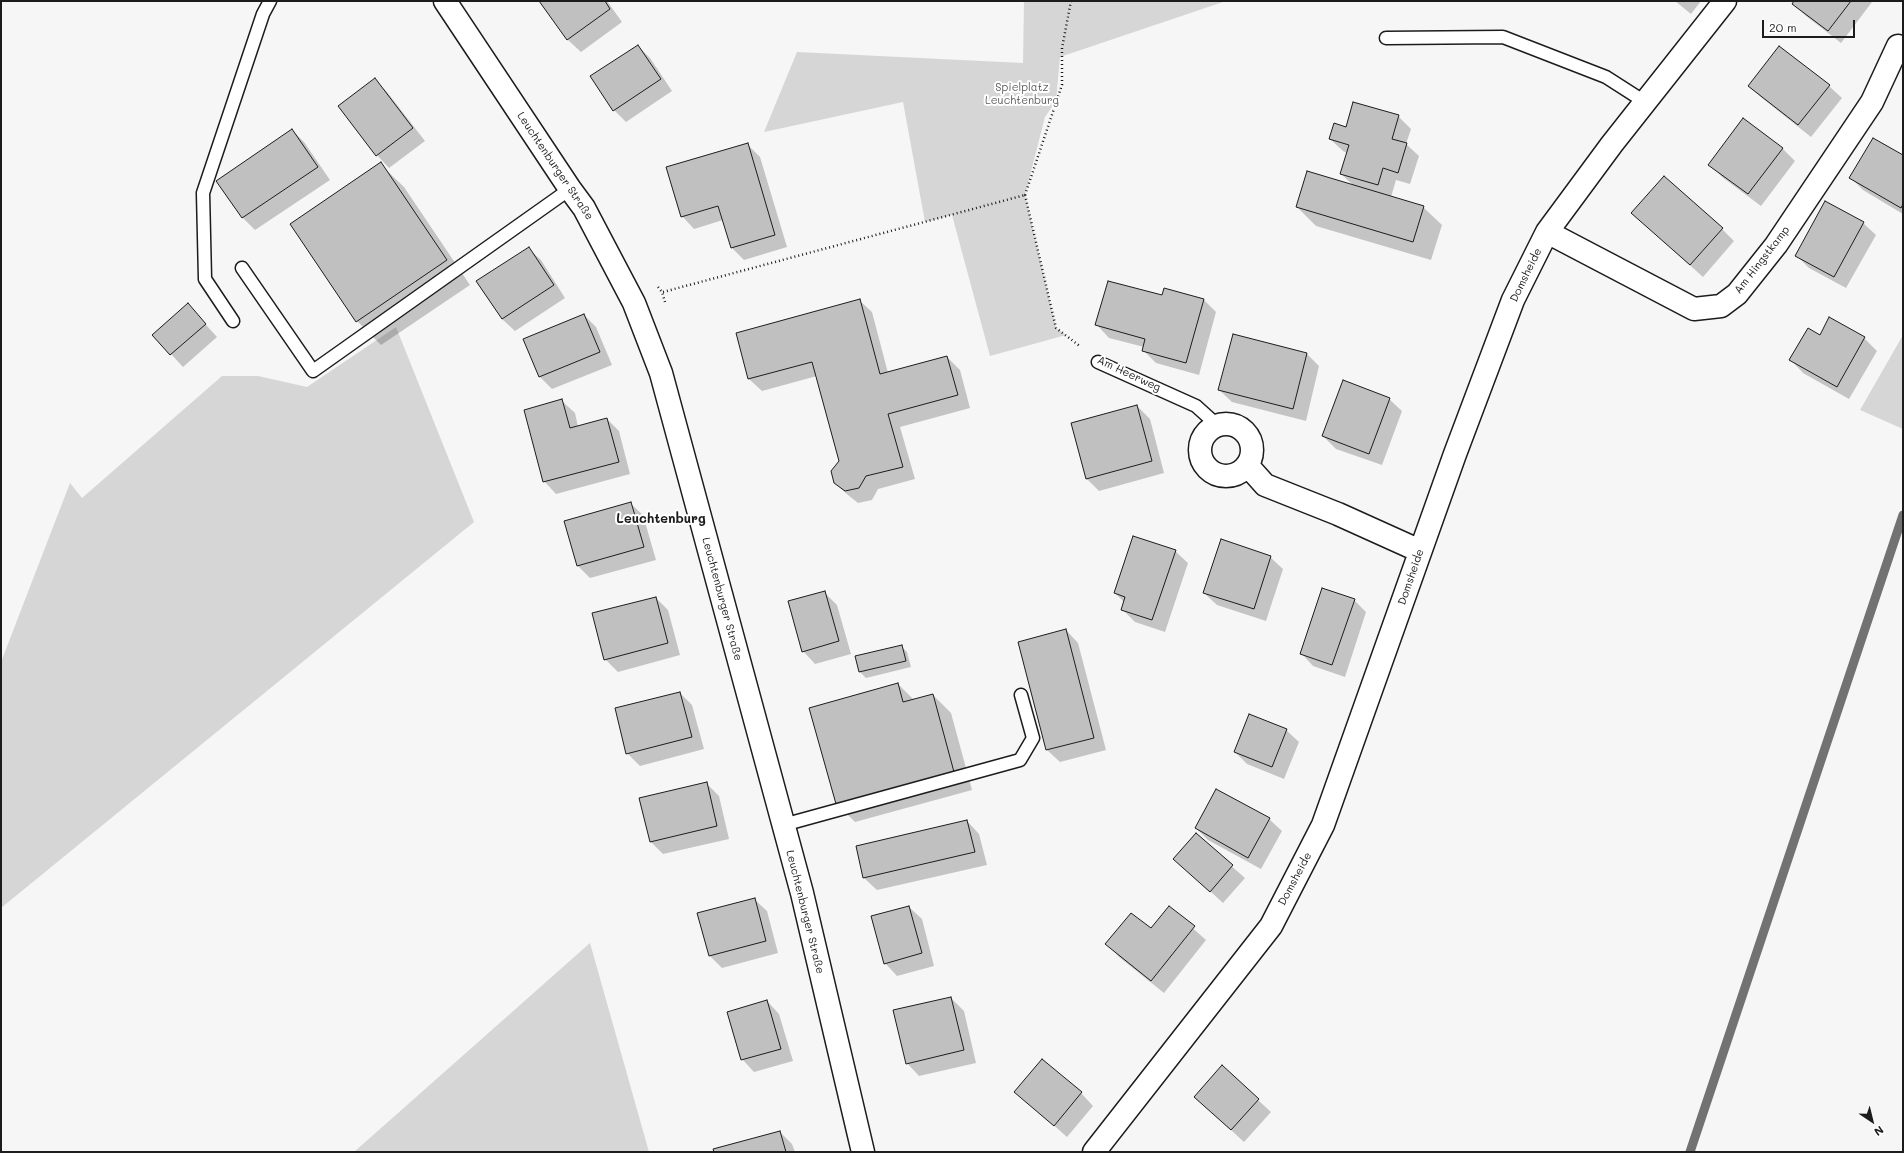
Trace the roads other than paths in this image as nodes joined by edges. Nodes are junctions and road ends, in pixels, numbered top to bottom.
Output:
1 (270, 1) edge
2 (445, 1) edge
3 (1725, 1) edge
4 (1386, 38) dead end
5 (1898, 46) dead end
6 (1645, 102) junction
7 (570, 189) junction
8 (1547, 232) junction
9 (242, 268) dead end
10 (233, 321) dead end
11 (1098, 362) road end
12 (1217, 425) junction
13 (1248, 466) junction
14 (1420, 551) junction
15 (1021, 694) dead end
16 (783, 825) junction
17 (863, 1152) edge
18 (1094, 1152) edge

1 - 10 lane
2 - 7 street, Leuchtenburger Straße
3 - 6 street, Domsheide
4 - 6 lane
5 - 8 street, Am Hingstkamp
6 - 8 street, Domsheide
7 - 9 lane
7 - 16 street, Leuchtenburger Straße
8 - 14 street, Domsheide
11 - 12 lane, Am Heerweg
12 - 13 street
12 - 13 street
13 - 14 street
14 - 18 street, Domsheide
15 - 16 lane
16 - 17 street, Leuchtenburger Straße

